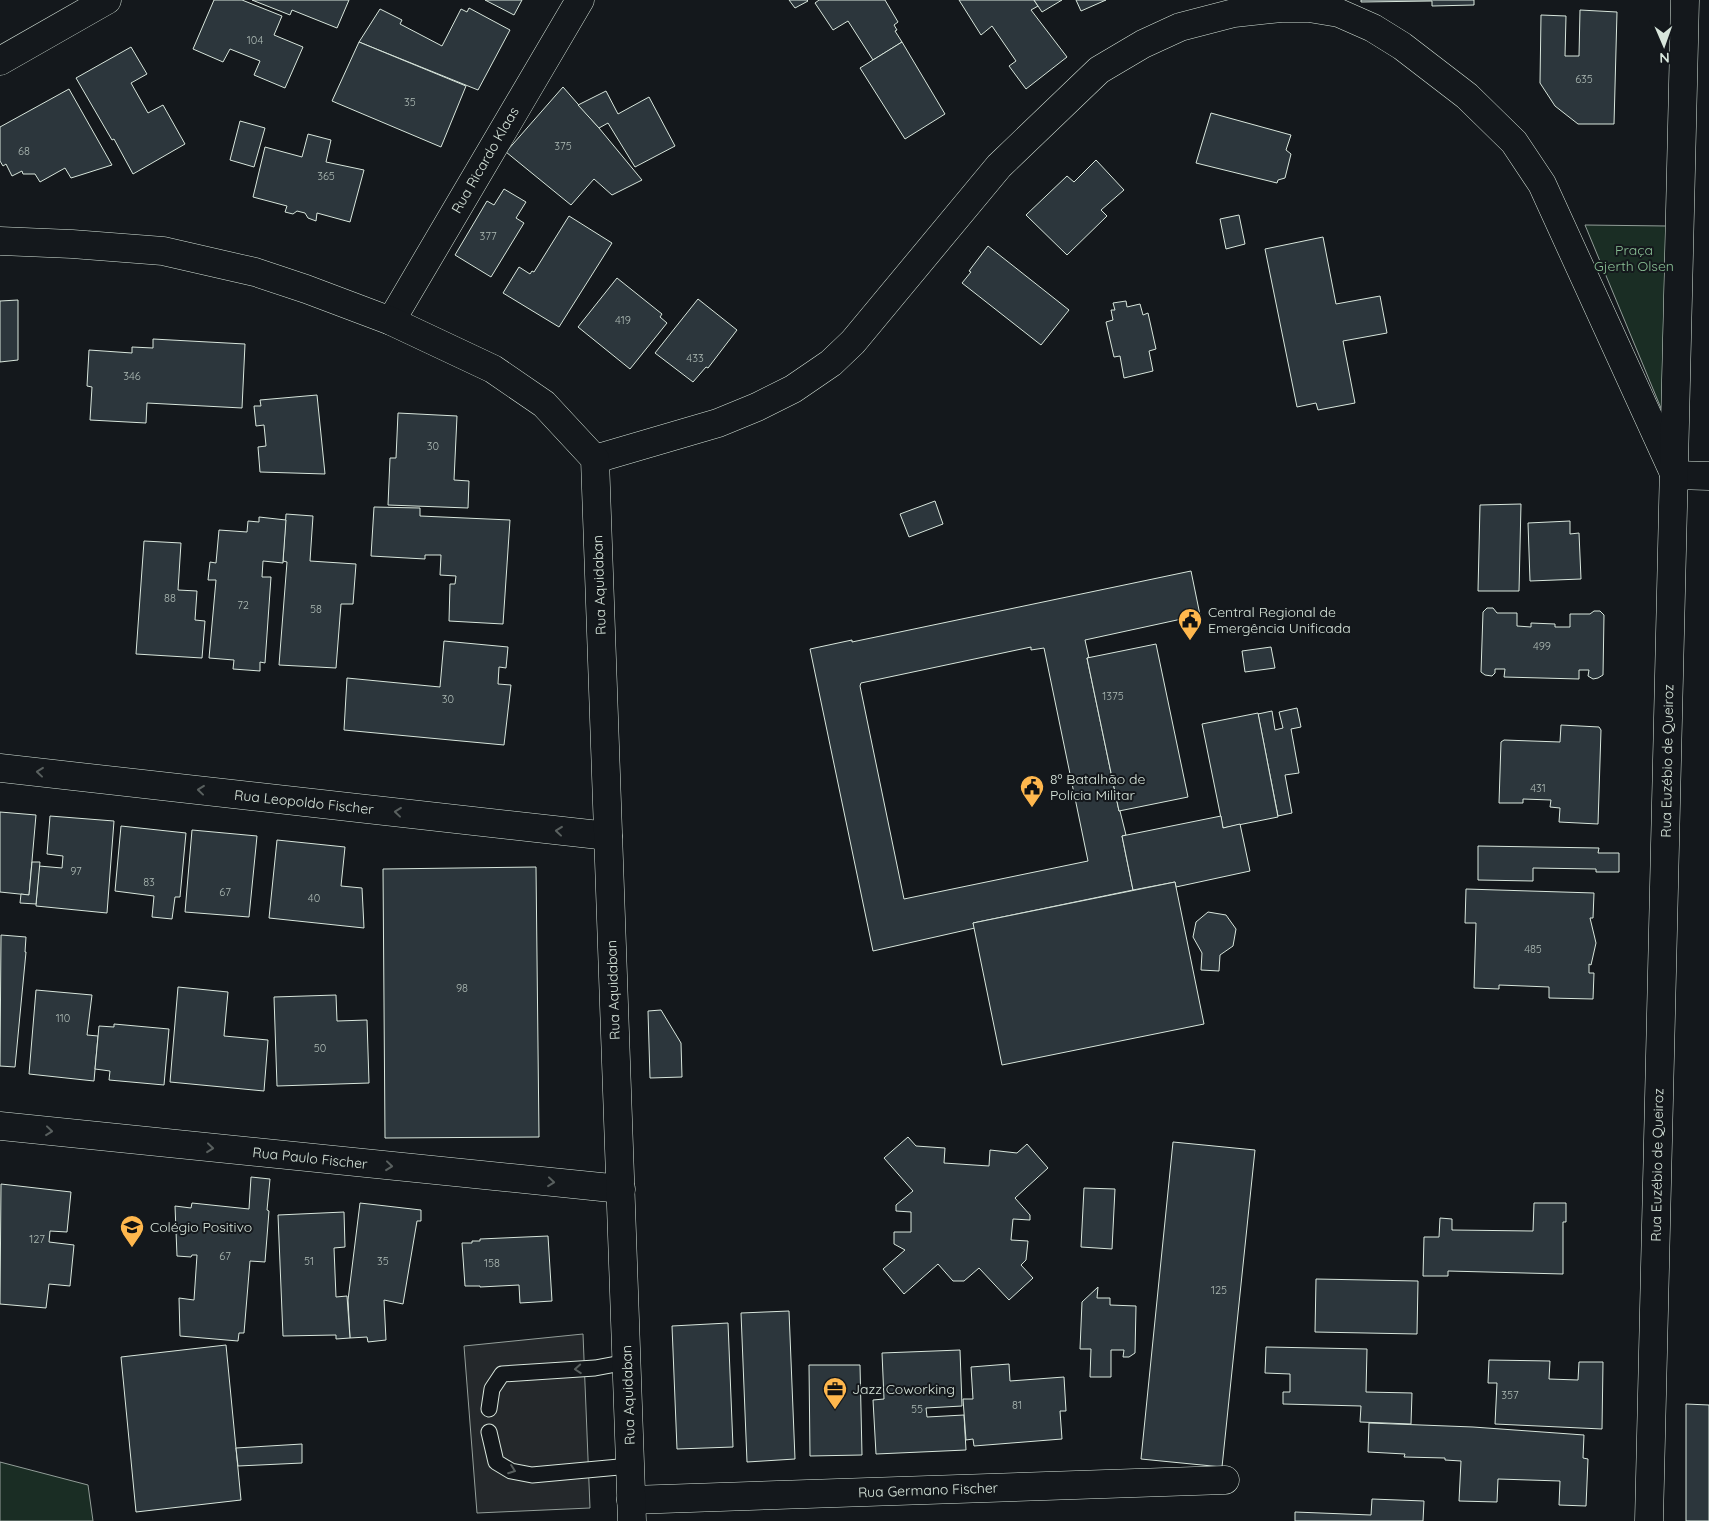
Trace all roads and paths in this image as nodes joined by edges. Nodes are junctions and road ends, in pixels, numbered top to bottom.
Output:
1 (107, 0) edge
2 (580, 0) edge
3 (1685, 0) edge
4 (0, 61) edge
5 (0, 241) edge
6 (391, 321) junction
7 (594, 459) junction
8 (1674, 475) junction
9 (1709, 476) edge
10 (0, 768) edge
11 (608, 836) junction
12 (0, 1126) edge
13 (620, 1189) junction
14 (626, 1362) junction
15 (488, 1409) dead end
16 (489, 1432) dead end
17 (630, 1466) junction
18 (1225, 1480) dead end
19 (632, 1510) edge
20 (1649, 1521) edge

1 - 4 street
2 - 6 street, Rua Ricardo Klaas
3 - 8 street, Rua Euzébio de Queiroz
5 - 6 street
6 - 7 street
7 - 8 street
7 - 11 street, Rua Aquidaban
8 - 9 street
8 - 20 street, Rua Euzébio de Queiroz
11 -> 10 street, Rua Leopoldo Fischer
11 - 13 street, Rua Aquidaban
12 -> 13 street, Rua Paulo Fischer
13 - 14 street, Rua Aquidaban
14 -> 15 lane
14 - 17 street, Rua Aquidaban
16 -> 17 lane
17 - 19 street, Rua Aquidaban
18 - 19 street, Rua Germano Fischer

